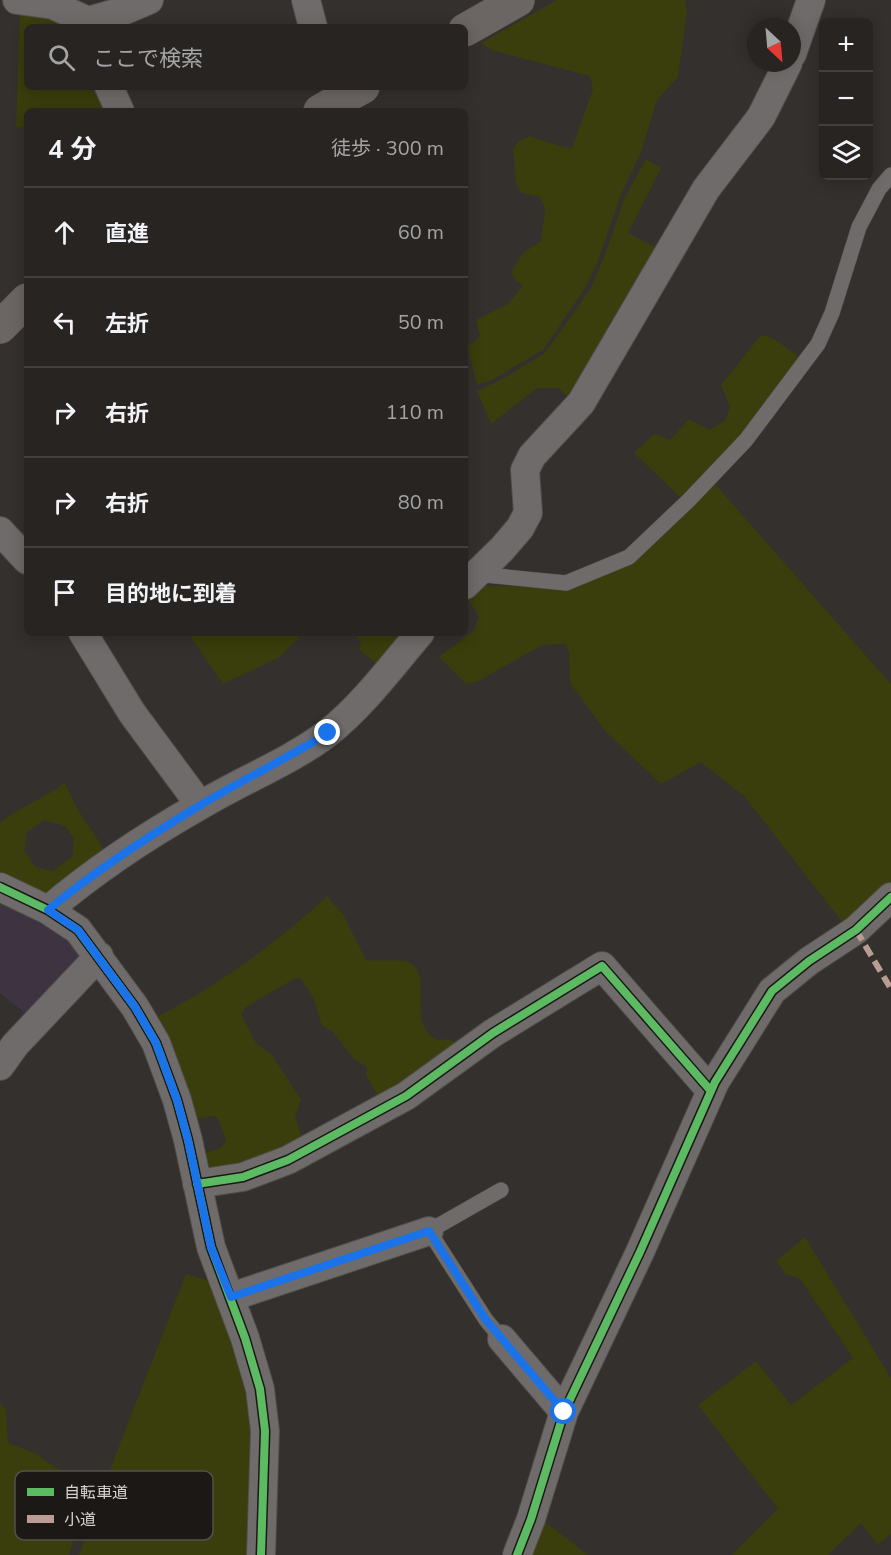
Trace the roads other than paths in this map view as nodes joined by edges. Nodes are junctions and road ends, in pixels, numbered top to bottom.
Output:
1 (5, 0) edge
2 (17, 0) edge
3 (306, 0) edge
4 (518, 0) edge
5 (812, 0) edge
6 (0, 1) edge
7 (146, 1) edge
8 (89, 24) edge
9 (312, 24) edge
10 (468, 28) edge
11 (801, 30) edge
12 (784, 72) edge
13 (110, 90) edge
14 (119, 108) edge
15 (891, 175) edge
16 (885, 193) edge
17 (24, 303) edge
18 (0, 327) edge
19 (0, 531) edge
20 (24, 558) edge
21 (470, 580) edge
22 (85, 636) edge
23 (417, 636) edge
24 (200, 805) junction
25 (0, 887) edge
26 (891, 897) edge
27 (48, 910) junction
28 (99, 956) junction
29 (0, 1066) edge
30 (711, 1091) junction
31 (197, 1184) junction
32 (501, 1190) dead end
33 (429, 1231) junction
34 (231, 1297) junction
35 (502, 1339) joint
36 (564, 1412) junction
37 (261, 1555) edge
38 (517, 1555) edge

1 - 6 street
2 - 8 street
3 - 9 street
4 - 10 main road
5 - 11 street
7 - 8 street
12 - 21 street
13 - 14 street
15 - 16 lane
16 - 21 lane
17 - 18 main road
19 - 20 street
22 - 24 street
23 - 24 street
24 - 27 street
25 - 27 street
26 - 30 street
27 - 28 street
28 - 29 street
28 - 31 street
30 - 31 street
30 - 36 street
31 - 34 street
32 - 33 lane
33 - 34 street
33 - 35 lane
34 - 37 street
35 - 36 street
36 - 38 street

